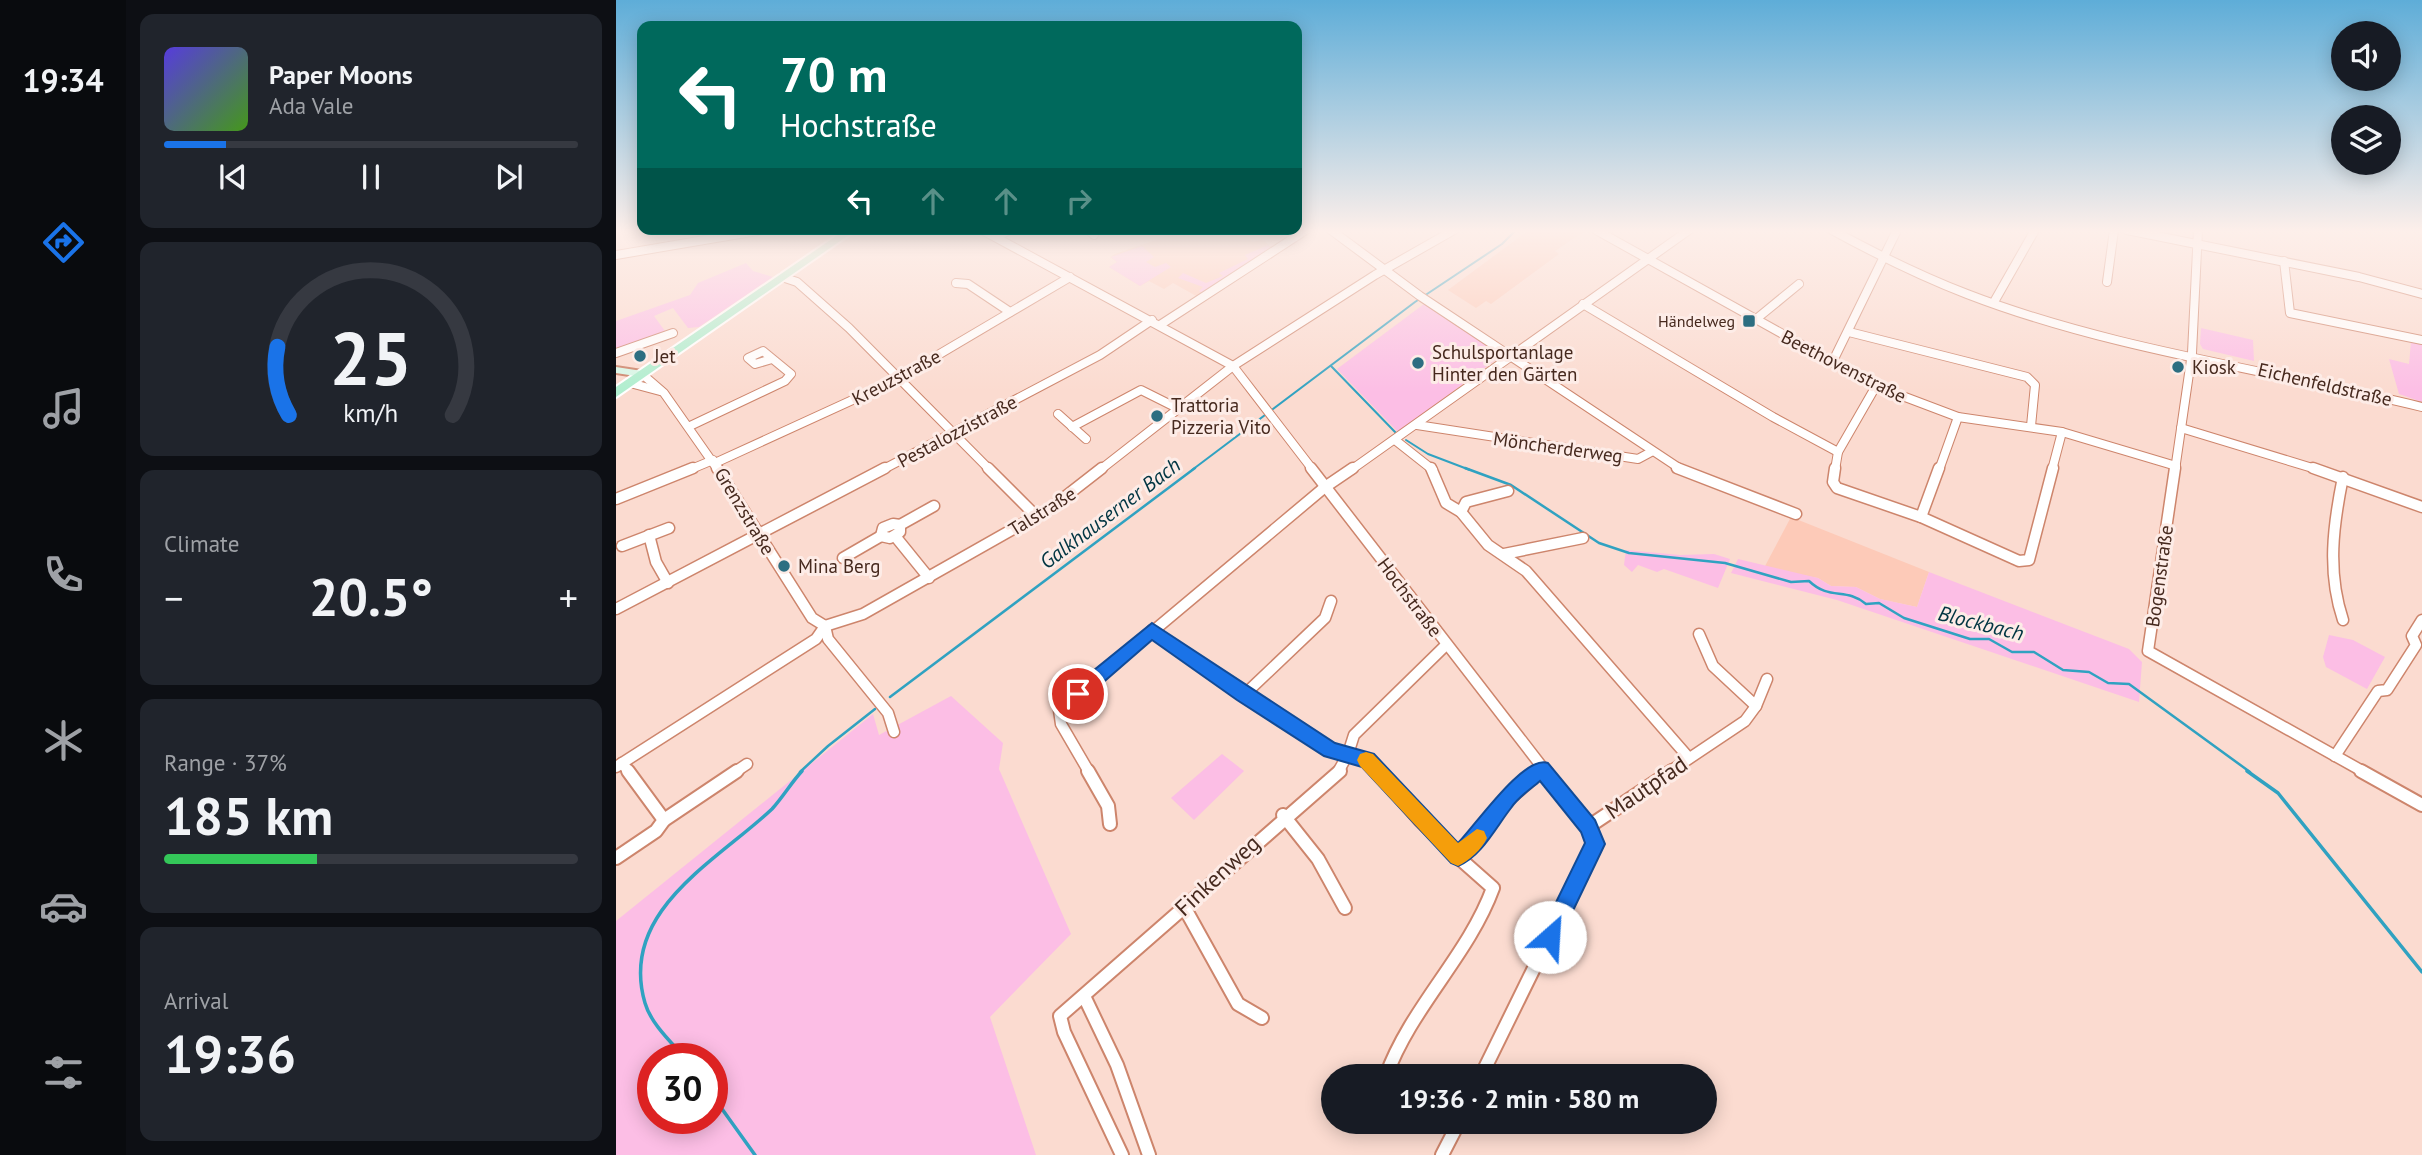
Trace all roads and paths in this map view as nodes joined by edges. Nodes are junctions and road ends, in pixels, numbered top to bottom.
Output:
1 (772, 284) edge
2 (799, 284) edge
3 (967, 284) edge
4 (1058, 284) edge
5 (1083, 284) edge
6 (1219, 284) edge
7 (1361, 284) edge
8 (1403, 284) edge
9 (1613, 284) edge
10 (1691, 284) edge
11 (1799, 284) dead end
12 (1871, 284) edge
13 (1945, 284) edge
14 (2004, 284) edge
15 (2196, 284) edge
16 (2287, 284) edge
17 (2380, 284) edge
18 (2422, 294) edge
19 (1994, 302) junction
20 (1583, 304) junction
21 (1010, 312) junction
22 (1755, 320) junction
23 (1156, 323) junction
24 (1849, 332) junction
25 (673, 333) dead end
26 (2422, 340) edge
27 (2192, 353) junction
28 (616, 354) edge
29 (1511, 355) junction
30 (772, 359) dead end
31 (1832, 363) junction
32 (1233, 366) junction
33 (616, 370) edge
34 (642, 374) junction
35 (899, 377) junction
36 (616, 378) edge
37 (630, 383) junction
38 (1876, 386) junction
39 (616, 393) edge
40 (664, 393) junction
41 (2422, 407) edge
42 (1178, 410) junction
43 (1058, 414) dead end
44 (1958, 417) junction
45 (1417, 425) junction
46 (690, 426) junction
47 (2031, 426) junction
48 (1072, 427) junction
49 (2181, 428) junction
50 (2062, 432) junction
51 (953, 434) junction
52 (1086, 439) dead end
53 (1395, 440) junction
54 (1651, 452) junction
55 (1838, 452) junction
56 (714, 462) junction
57 (2176, 466) junction
58 (2343, 477) junction
59 (1325, 486) junction
60 (1508, 491) dead end
61 (616, 499) edge
62 (934, 506) dead end
63 (2422, 507) edge
64 (1461, 512) junction
65 (1796, 514) dead end
66 (1037, 516) junction
67 (1922, 517) junction
68 (900, 525) junction
69 (669, 527) dead end
70 (649, 535) junction
71 (881, 536) junction
72 (895, 536) junction
73 (759, 537) junction
74 (1583, 538) dead end
75 (622, 545) dead end
76 (1504, 554) junction
77 (843, 558) dead end
78 (929, 578) junction
79 (668, 583) junction
80 (1331, 601) dead end
81 (616, 609) edge
82 (2343, 620) dead end
83 (2422, 620) edge
84 (825, 626) junction
85 (1152, 630) junction
86 (1699, 634) dead end
87 (1446, 645) junction
88 (1767, 679) dead end
89 (1244, 695) junction
90 (1756, 706) junction
91 (894, 733) dead end
92 (1348, 754) junction
93 (2335, 756) junction
94 (1689, 758) junction
95 (747, 764) dead end
96 (619, 765) edge
97 (1542, 769) junction
98 (2422, 805) edge
99 (1283, 815) junction
100 (664, 820) junction
101 (1110, 824) dead end
102 (1588, 827) junction
103 (1458, 857) junction
104 (616, 858) edge
105 (1184, 905) junction
106 (1345, 908) dead end
107 (1084, 996) junction
108 (1262, 1018) dead end
109 (1390, 1064) edge
110 (1487, 1064) edge
111 (1453, 1134) edge
112 (1122, 1155) edge
113 (1149, 1155) edge
114 (1442, 1155) edge

1 - 34 main road
2 - 35 street
3 - 21 street
4 - 21 street, Kreuzstraße
5 - 23 street
6 - 23 street, Pestalozzistraße
7 - 32 street, Talstraße
8 - 29 street
9 - 20 street
10 - 22 street, Beethovenstraße
11 - 22 street
12 - 24 street
13 - 19 street, Eichenfeldstraße
14 - 19 street
15 - 27 street, Bogenstraße
16 - 26 street
17 - 18 street
19 - 27 street, Eichenfeldstraße
20 - 29 street
20 - 55 street
21 - 35 street, Kreuzstraße
22 - 31 street, Beethovenstraße
23 - 32 street
23 - 51 street, Pestalozzistraße
24 - 31 street
24 - 47 street
25 - 28 street
27 - 41 street, Eichenfeldstraße
27 - 49 street, Bogenstraße
29 - 45 street
29 - 54 street
30 - 46 street
31 - 38 street, Beethovenstraße
32 - 42 street, Talstraße
32 - 59 street, Hochstraße
33 - 34 main road
34 - 37 main road
34 - 40 street, Grenzstraße
35 - 51 street
35 - 56 street, Kreuzstraße
36 - 37 main road
37 - 39 main road
37 - 40 street
38 - 44 street, Beethovenstraße
38 - 55 street
40 - 46 street, Grenzstraße
42 - 48 street
42 - 66 street, Talstraße
43 - 48 street
44 - 47 street, Beethovenstraße
44 - 67 street
45 - 53 street
45 - 54 street, Möncherderweg
46 - 56 street, Grenzstraße
47 - 50 street, Beethovenstraße
48 - 52 street
49 - 57 street, Bogenstraße
49 - 58 street
50 - 57 street, Beethovenstraße
50 - 67 street
51 - 66 street
51 - 73 street, Pestalozzistraße
53 - 59 street
53 - 64 street
54 - 65 street, Möncherderweg
55 - 67 street
56 - 61 street, Kreuzstraße
56 - 73 street, Grenzstraße
57 - 93 street, Bogenstraße
58 - 63 street
58 - 82 street
59 - 85 street
59 - 87 street, Hochstraße
60 - 64 street
62 - 68 street
64 - 76 street
66 - 78 street, Talstraße
68 - 71 street
68 - 72 street
69 - 70 street
70 - 75 street
70 - 79 street
71 - 72 street
71 - 77 street
72 - 78 street
73 - 79 street, Pestalozzistraße
73 - 84 street, Grenzstraße
74 - 76 street
76 - 94 street
78 - 84 street, Talstraße
79 - 81 street, Pestalozzistraße
80 - 89 street
83 - 93 street
84 - 91 street, Grenzstraße
84 - 96 street, Talstraße
85 - 89 street
85 - 101 street
86 - 90 street
87 - 92 street, Finkenweg
87 - 97 street, Hochstraße
88 - 90 street, Mautpfad
89 - 92 street
90 - 94 street, Mautpfad
92 - 99 street, Finkenweg
92 - 103 street
93 - 98 street, Bogenstraße
94 - 102 street, Mautpfad
95 - 100 street
96 - 100 street
97 - 102 street, Hochstraße
97 - 103 street
99 - 105 street, Finkenweg
99 - 106 street
100 - 104 street
102 - 110 street, Mautpfad
103 - 109 street
105 - 107 street, Finkenweg
105 - 108 street
107 - 112 street, Finkenweg
107 - 113 street
111 - 114 street

